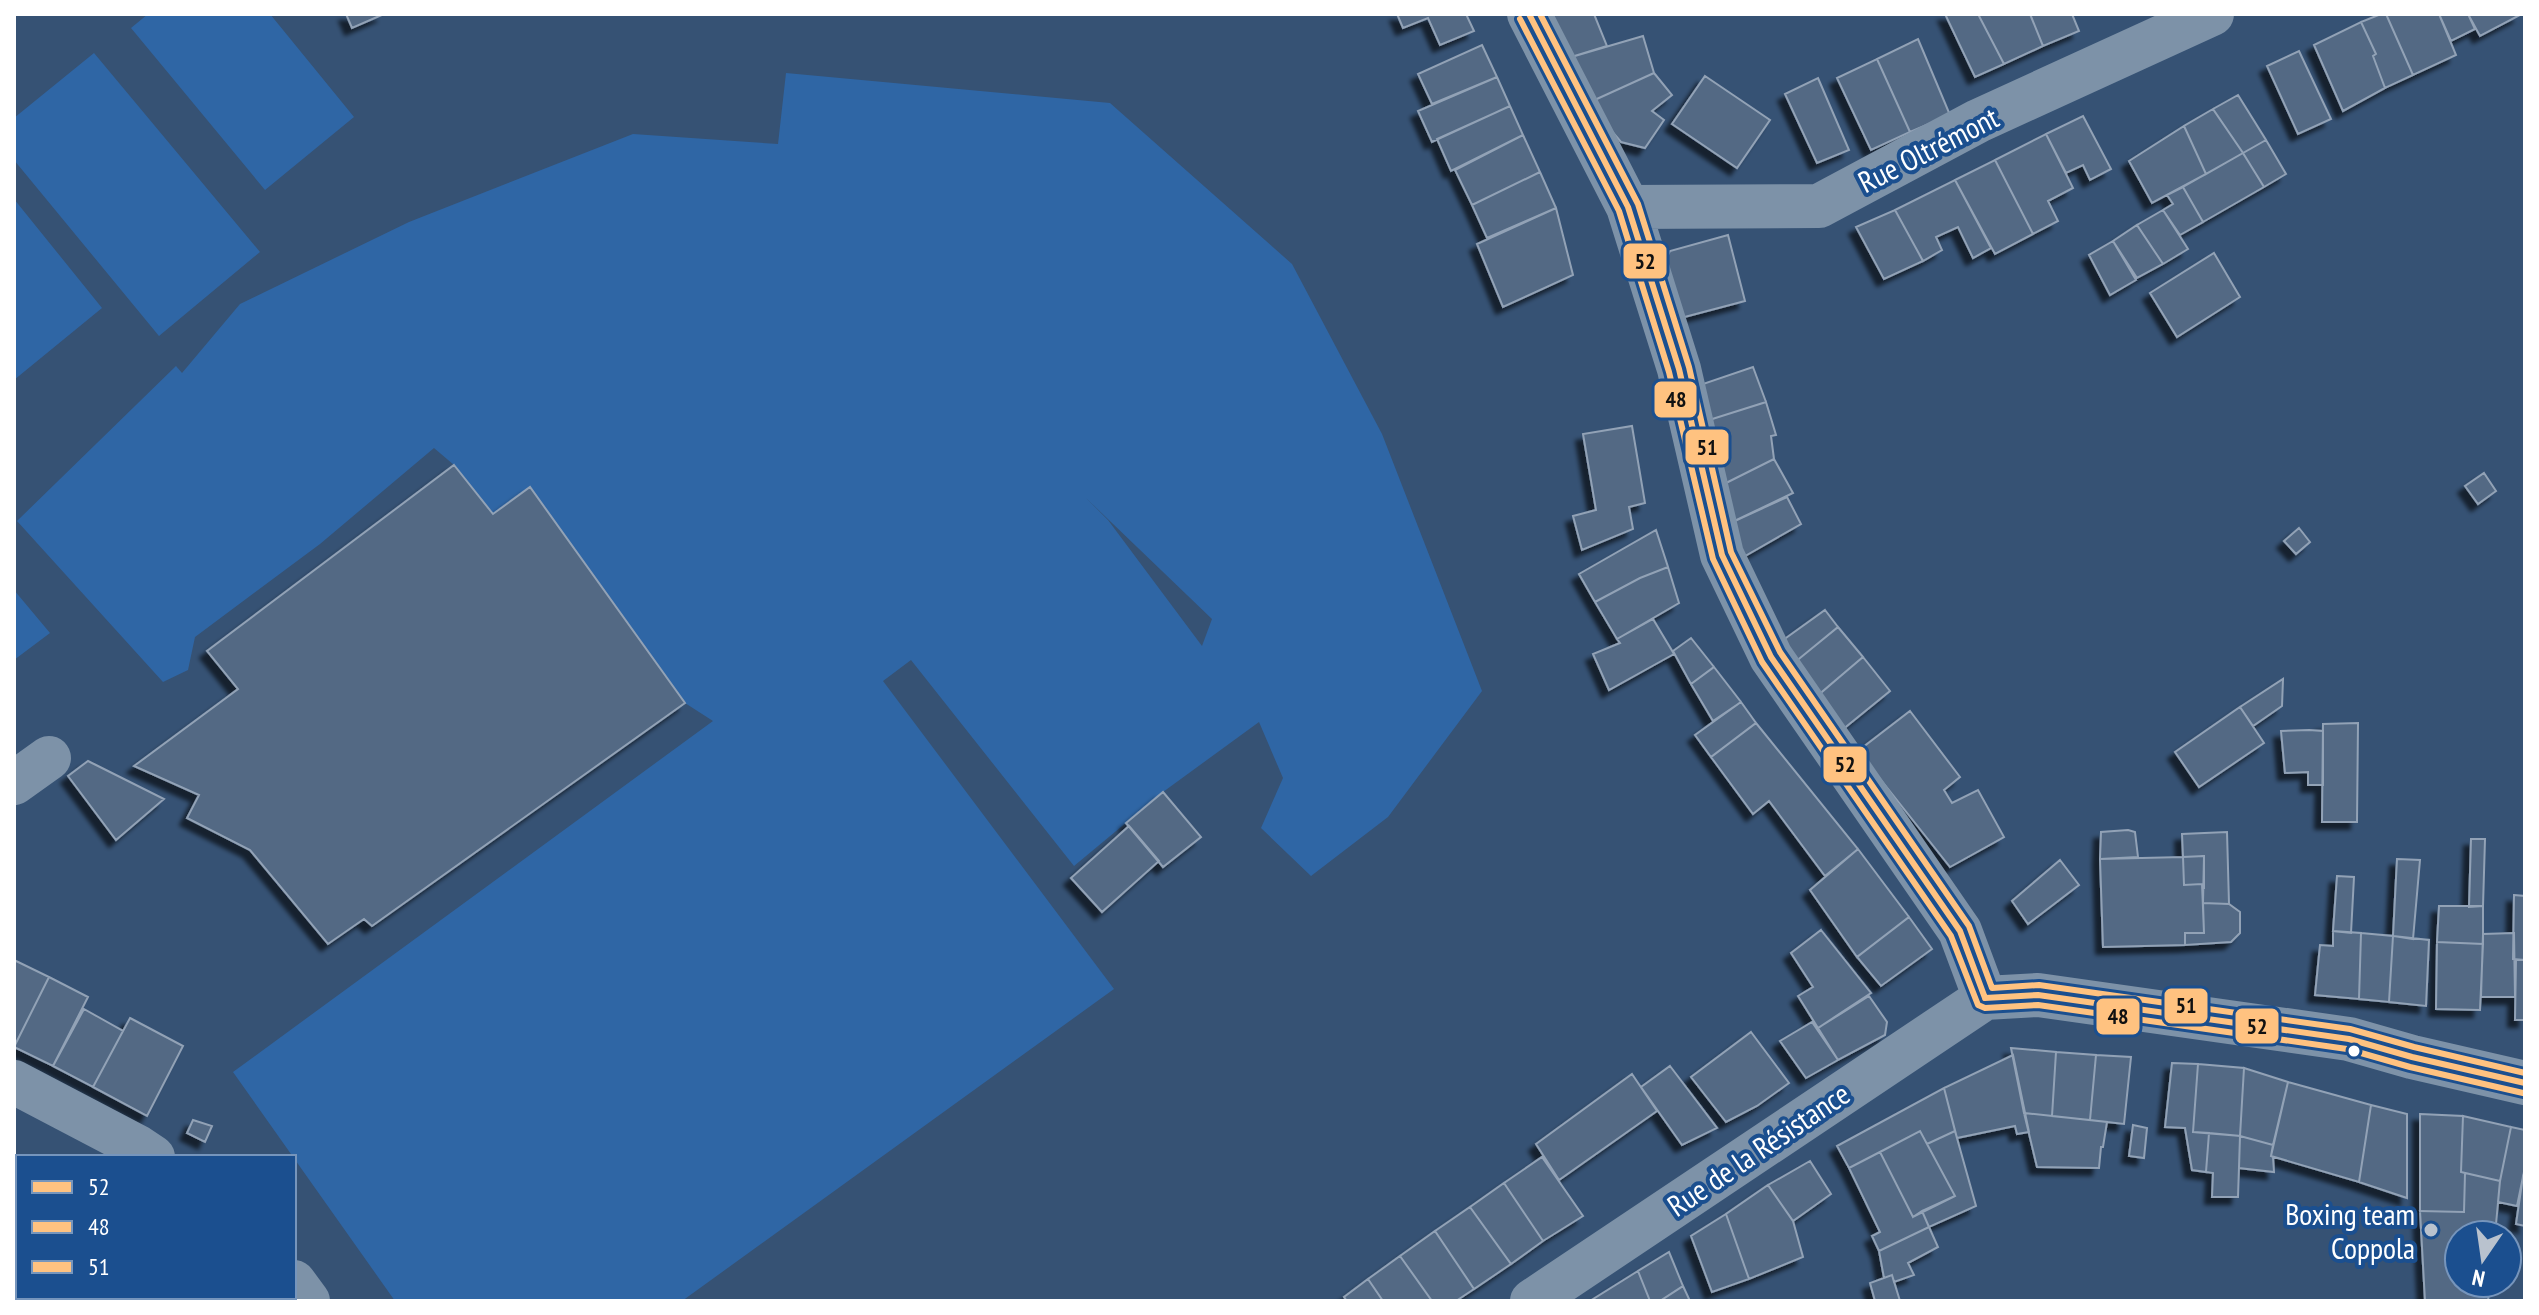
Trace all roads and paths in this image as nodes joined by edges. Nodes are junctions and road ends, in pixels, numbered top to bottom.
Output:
1 (1529, 14) edge
2 (2212, 14) edge
3 (1628, 207) junction
4 (49, 758) dead end
5 (14, 783) edge
6 (1985, 998) junction
7 (14, 1082) edge
8 (2525, 1083) edge
9 (150, 1155) edge
10 (296, 1285) edge
11 (308, 1301) edge
12 (1532, 1301) edge

1 - 3 street
2 - 3 street, Rue Oltrémont
3 - 6 street
4 - 5 street
6 - 8 street
6 - 12 street, Rue de la Résistance
7 - 9 street
10 - 11 street

